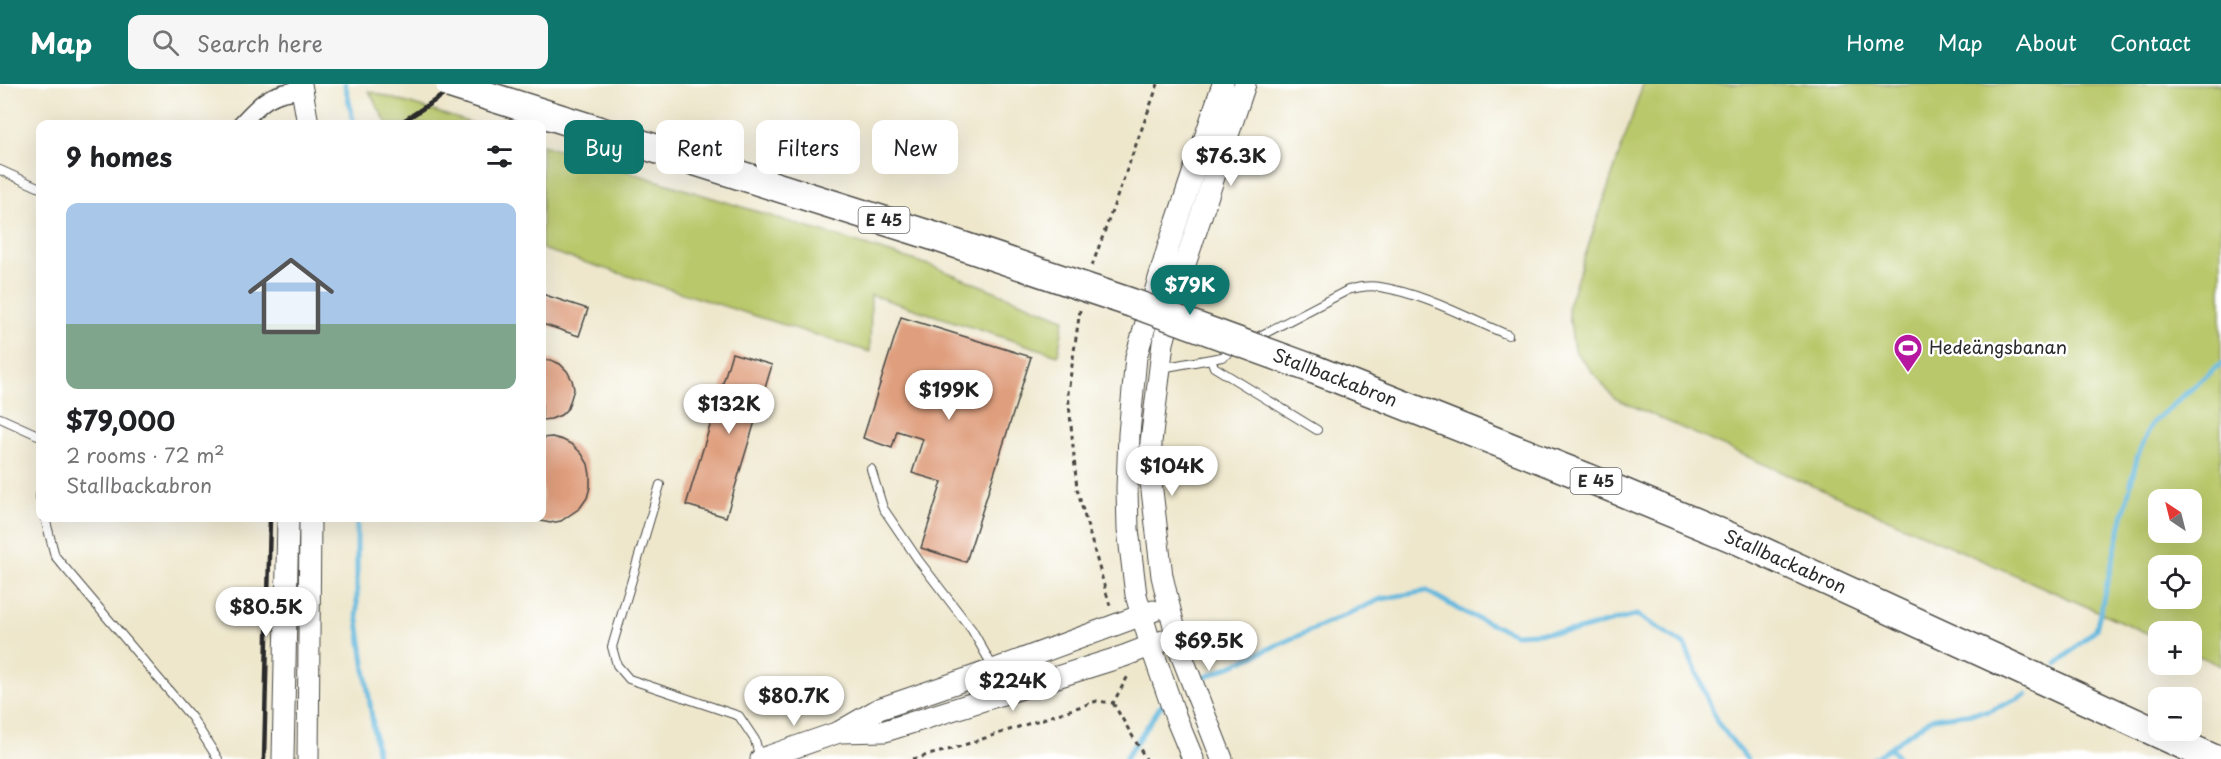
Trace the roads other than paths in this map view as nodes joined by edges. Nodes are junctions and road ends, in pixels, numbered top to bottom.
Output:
1 (450, 84) edge
2 (1223, 84) edge
3 (1245, 84) edge
4 (301, 87) edge
5 (245, 120) edge
6 (294, 120) edge
7 (307, 120) edge
8 (0, 170) edge
9 (36, 186) edge
10 (1508, 335) dead end
11 (1211, 359) junction
12 (1161, 368) junction
13 (0, 418) edge
14 (1317, 430) dead end
15 (36, 434) edge
16 (871, 469) dead end
17 (660, 485) dead end
18 (46, 522) edge
19 (288, 522) edge
20 (310, 522) edge
21 (1169, 606) junction
22 (1141, 615) junction
23 (1178, 645) junction
24 (1150, 646) junction
25 (993, 670) junction
26 (1002, 695) junction
27 (839, 732) junction
28 (2203, 754) edge
29 (2221, 757) edge
30 (218, 759) edge
31 (283, 759) edge
32 (308, 759) edge
33 (761, 759) edge
34 (1194, 759) edge
35 (1222, 759) edge

1 - 28 highway, Stallbackabron / E 45, bridge
2 - 22 street
3 - 12 street
4 - 5 street
4 - 6 street
4 - 7 street
8 - 9 lane
10 - 11 lane
11 - 12 lane
11 - 14 lane
12 - 21 street
13 - 15 lane
16 - 25 lane
17 - 33 lane
18 - 30 lane
19 - 31 street
20 - 32 street
21 - 22 street
21 - 23 street
22 - 24 street
22 - 25 street
23 - 24 street
23 - 35 street
24 - 26 street
24 - 34 street
25 - 26 lane
25 - 27 street
26 - 27 street
27 - 33 street
28 - 29 highway, E 45

